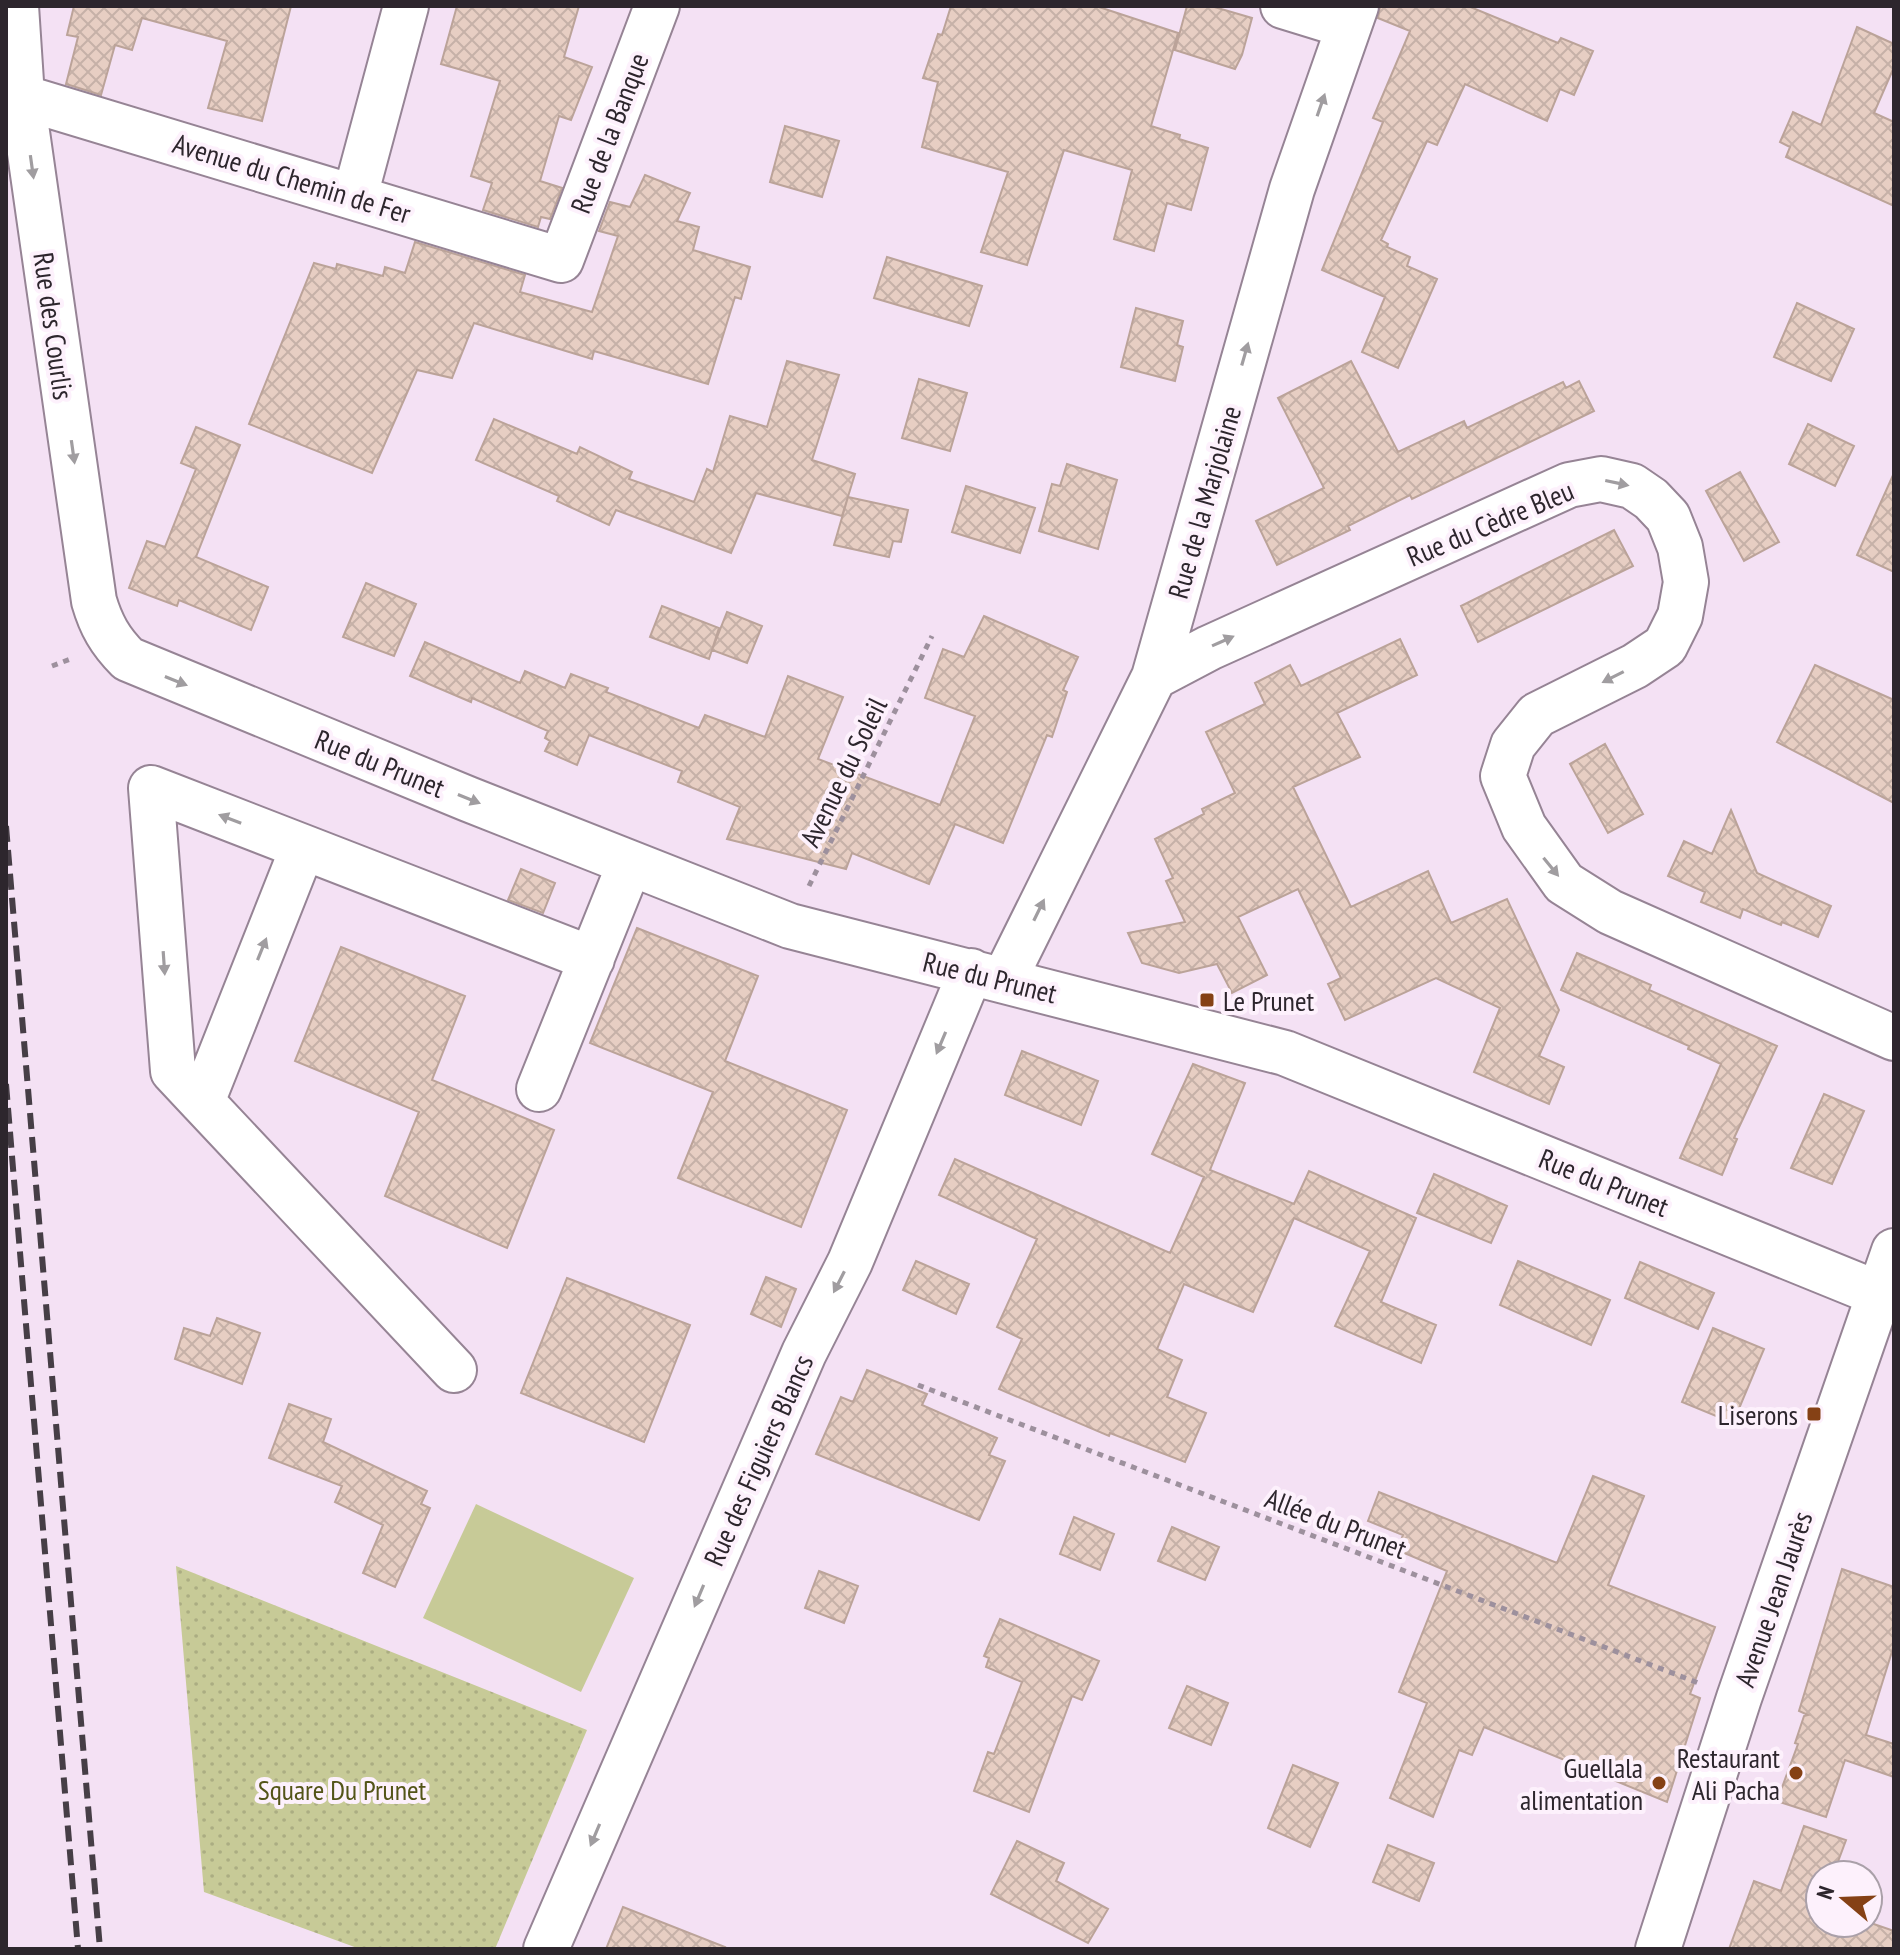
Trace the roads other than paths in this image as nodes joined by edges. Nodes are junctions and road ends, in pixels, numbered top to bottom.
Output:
1 (16, 6) edge
2 (406, 6) edge
3 (657, 6) edge
4 (1283, 6) edge
5 (1352, 16) edge
6 (22, 97) junction
7 (355, 196) junction
8 (561, 260) joint
9 (110, 642) joint
10 (1154, 677) junction
11 (303, 847) junction
12 (630, 863) junction
13 (592, 959) junction
14 (988, 976) junction
15 (1894, 1038) edge
16 (539, 1089) dead end
17 (202, 1102) junction
18 (1894, 1251) edge
19 (1886, 1297) edge
20 (454, 1370) dead end
21 (546, 1949) edge
22 (1658, 1949) edge

1 - 6 street, Rue des Courlis
2 - 7 street
3 - 8 street, Rue de la Banque
4 - 5 street
10 -> 5 street, Rue de la Marjolaine
6 - 7 street, Avenue du Chemin de Fer
6 -> 9 street, Rue des Courlis
7 - 8 street, Avenue du Chemin de Fer
9 -> 12 street, Rue du Prunet
14 -> 10 street, Rue de la Marjolaine
10 -> 15 street, Rue du Cèdre Bleu
11 - 13 street
17 -> 11 street
11 -> 17 street
12 - 13 street
12 - 14 street, Rue du Prunet
13 - 16 street
14 - 19 street, Rue du Prunet
14 -> 21 street, Rue des Figuiers Blancs
17 - 20 street
18 - 19 street, Avenue Jean Jaurès
19 - 22 street, Avenue Jean Jaurès

